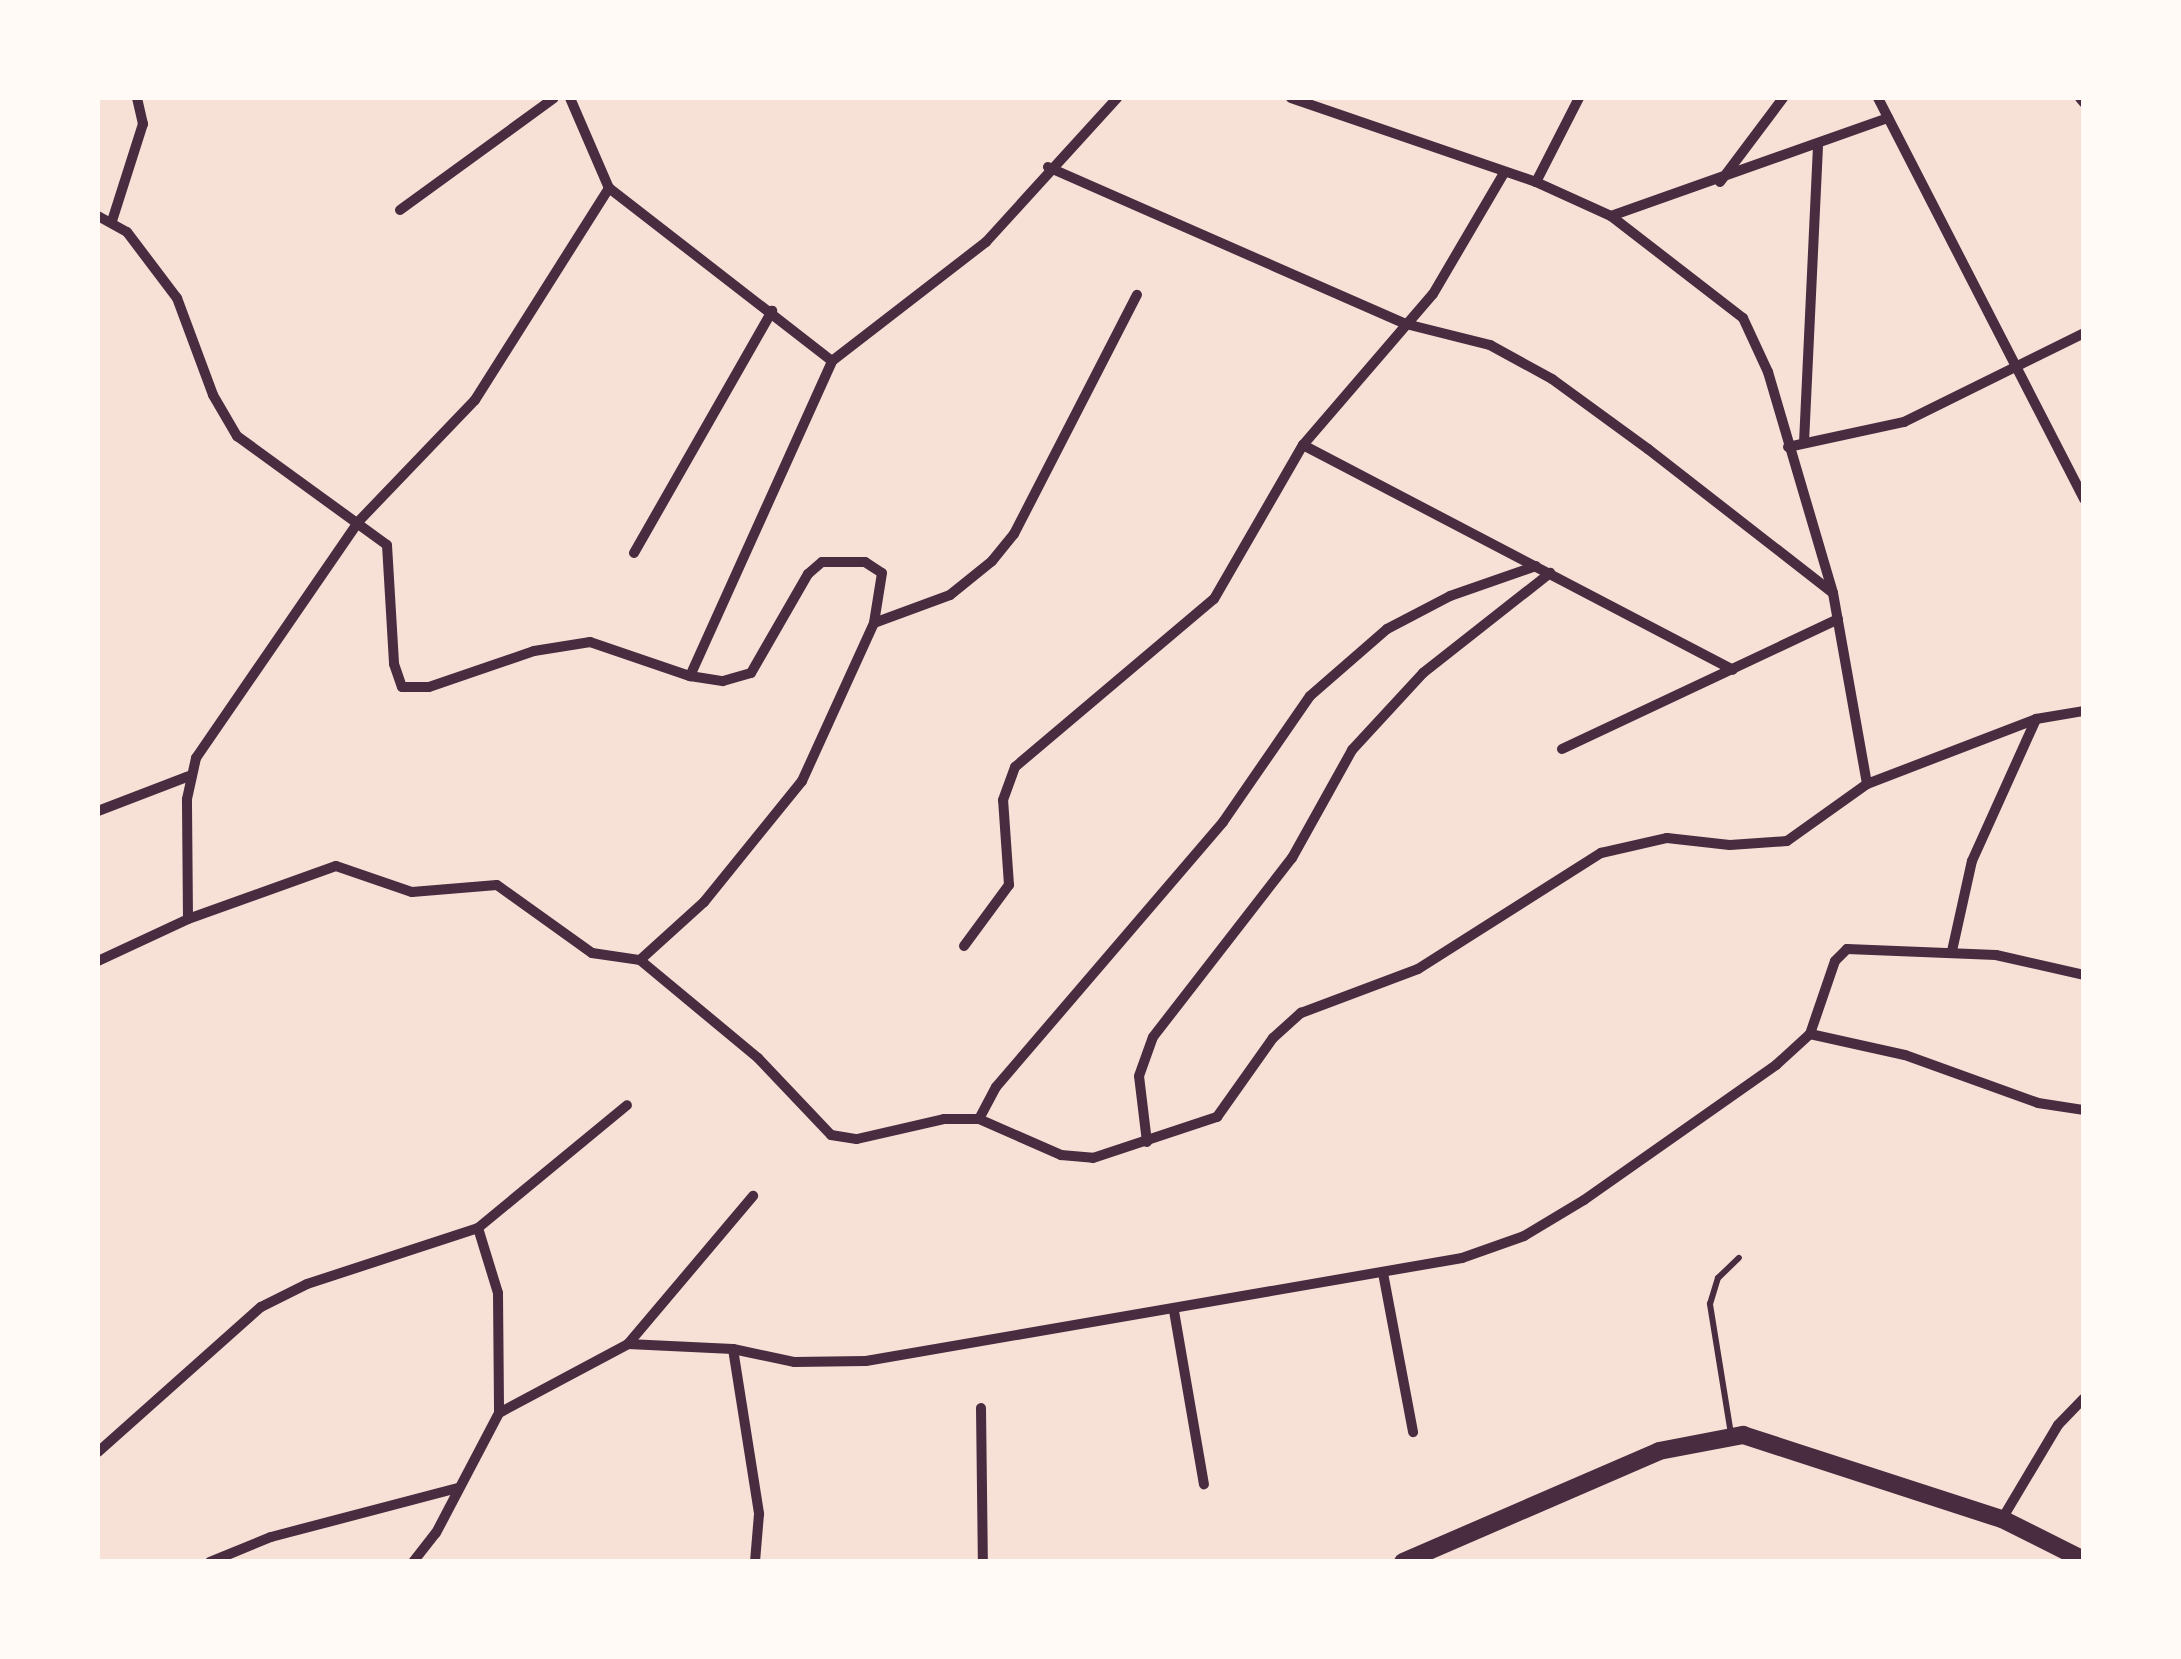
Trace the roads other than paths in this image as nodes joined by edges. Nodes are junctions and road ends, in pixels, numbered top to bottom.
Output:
1 (138, 98) edge
2 (554, 98) edge
3 (570, 98) edge
4 (1117, 98) edge
5 (1291, 98) edge
6 (1579, 98) edge
7 (1783, 98) edge
8 (1878, 98) edge
9 (1888, 118) junction
10 (1818, 148) junction
11 (1048, 167) junction
12 (1504, 173) junction
13 (1536, 182) junction
14 (1720, 182) junction
15 (609, 188) junction
16 (400, 210) dead end
17 (98, 216) edge
18 (1610, 216) junction
19 (112, 221) junction
20 (1138, 295) dead end
21 (772, 310) junction
22 (1406, 324) junction
23 (2084, 333) edge
24 (832, 361) junction
25 (2016, 369) junction
26 (1804, 443) junction
27 (1303, 445) junction
28 (1788, 448) junction
29 (2084, 499) edge
30 (358, 522) junction
31 (634, 553) dead end
32 (1536, 566) junction
33 (1550, 572) junction
34 (1833, 593) junction
35 (1838, 619) junction
36 (874, 623) junction
37 (1733, 670) junction
38 (690, 676) junction
39 (2084, 711) edge
40 (2036, 719) junction
41 (1562, 748) dead end
42 (189, 776) junction
43 (1867, 784) junction
44 (98, 811) edge
45 (188, 919) junction
46 (964, 946) dead end
47 (1952, 951) junction
48 (640, 960) junction
49 (98, 962) edge
50 (2084, 975) edge
51 (1810, 1034) junction
52 (627, 1105) dead end
53 (2084, 1110) edge
54 (979, 1119) junction
55 (1147, 1142) junction
56 (753, 1196) dead end
57 (478, 1228) junction
58 (1739, 1258) dead end
59 (1383, 1273) junction
60 (1174, 1311) junction
61 (628, 1344) junction
62 (733, 1349) junction
63 (2084, 1398) edge
64 (981, 1408) dead end
65 (499, 1412) junction
66 (1413, 1432) dead end
67 (1731, 1436) junction
68 (98, 1452) edge
69 (1204, 1484) dead end
70 (458, 1488) junction
71 (2002, 1519) junction
72 (2084, 1560) edge
73 (210, 1562) edge
74 (413, 1562) edge
75 (755, 1562) edge
76 (983, 1562) edge
77 (1403, 1562) edge

1 - 19 street
2 - 16 street
3 - 15 street
4 - 11 street
5 - 12 street
6 - 13 street
7 - 14 street
8 - 9 street
9 - 10 street
9 - 25 street
10 - 14 street
10 - 26 street
11 - 22 street
11 - 24 street
12 - 13 street
12 - 22 street
13 - 18 street
14 - 18 street
15 - 21 street
15 - 30 street
17 - 19 street
18 - 28 street
19 - 30 street
20 - 36 street
21 - 24 street
21 - 31 street
22 - 27 street
22 - 34 street
23 - 25 street
24 - 38 street
25 - 26 street
25 - 29 street
26 - 28 street
27 - 32 street
27 - 46 street
28 - 34 street
30 - 38 street
30 - 42 street
32 - 33 street
32 - 54 street
33 - 37 street
33 - 55 street
34 - 35 street
35 - 37 street
35 - 43 street
36 - 38 street
36 - 48 street
37 - 41 street
39 - 40 street
40 - 43 street
40 - 47 street
42 - 44 street
42 - 45 street
43 - 55 street
45 - 48 street
45 - 49 street
47 - 50 street
47 - 51 street
48 - 54 street
51 - 53 street
51 - 59 street
52 - 57 street
54 - 55 street
56 - 61 street
57 - 65 street
57 - 68 street
58 - 67 lane
59 - 60 street
59 - 66 street
60 - 62 street
60 - 69 street
61 - 62 street
61 - 65 street
62 - 75 street
63 - 71 street
64 - 76 street
65 - 70 street
67 - 71 street
67 - 77 street
70 - 73 street
70 - 74 street
71 - 72 street

